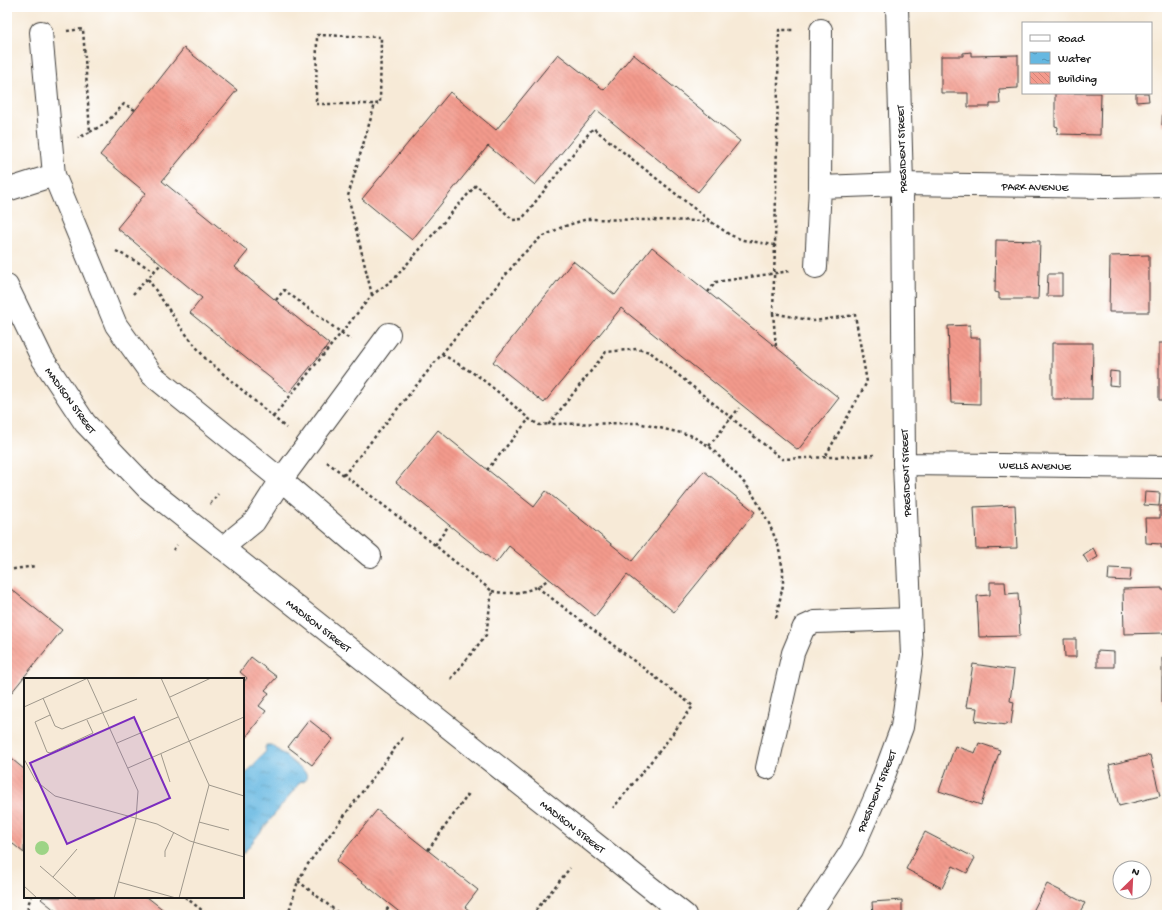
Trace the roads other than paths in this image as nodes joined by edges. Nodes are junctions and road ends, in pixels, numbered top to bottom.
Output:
1 (896, 7) edge
2 (821, 30) dead end
3 (41, 32) dead end
4 (54, 175) junction
5 (902, 184) junction
6 (1167, 186) edge
7 (820, 187) junction
8 (7, 190) edge
9 (816, 267) dead end
10 (7, 286) edge
11 (389, 334) dead end
12 (904, 464) junction
13 (1167, 467) edge
14 (281, 480) junction
15 (222, 548) junction
16 (370, 556) dead end
17 (910, 619) junction
18 (767, 768) dead end
19 (685, 915) edge
20 (810, 915) edge

1 - 5 street, PRESIDENT STREET
2 - 7 street
3 - 4 street
4 - 8 street
4 - 14 street
5 - 6 street, PARK AVENUE
5 - 7 street, PARK AVENUE
5 - 12 street, PRESIDENT STREET
7 - 9 street
10 - 15 street, MADISON STREET
11 - 14 street
12 - 13 street, WELLS AVENUE
12 - 17 street, PRESIDENT STREET
14 - 15 street
14 - 16 street
15 - 19 street, MADISON STREET
17 - 18 street
17 - 20 street, PRESIDENT STREET

